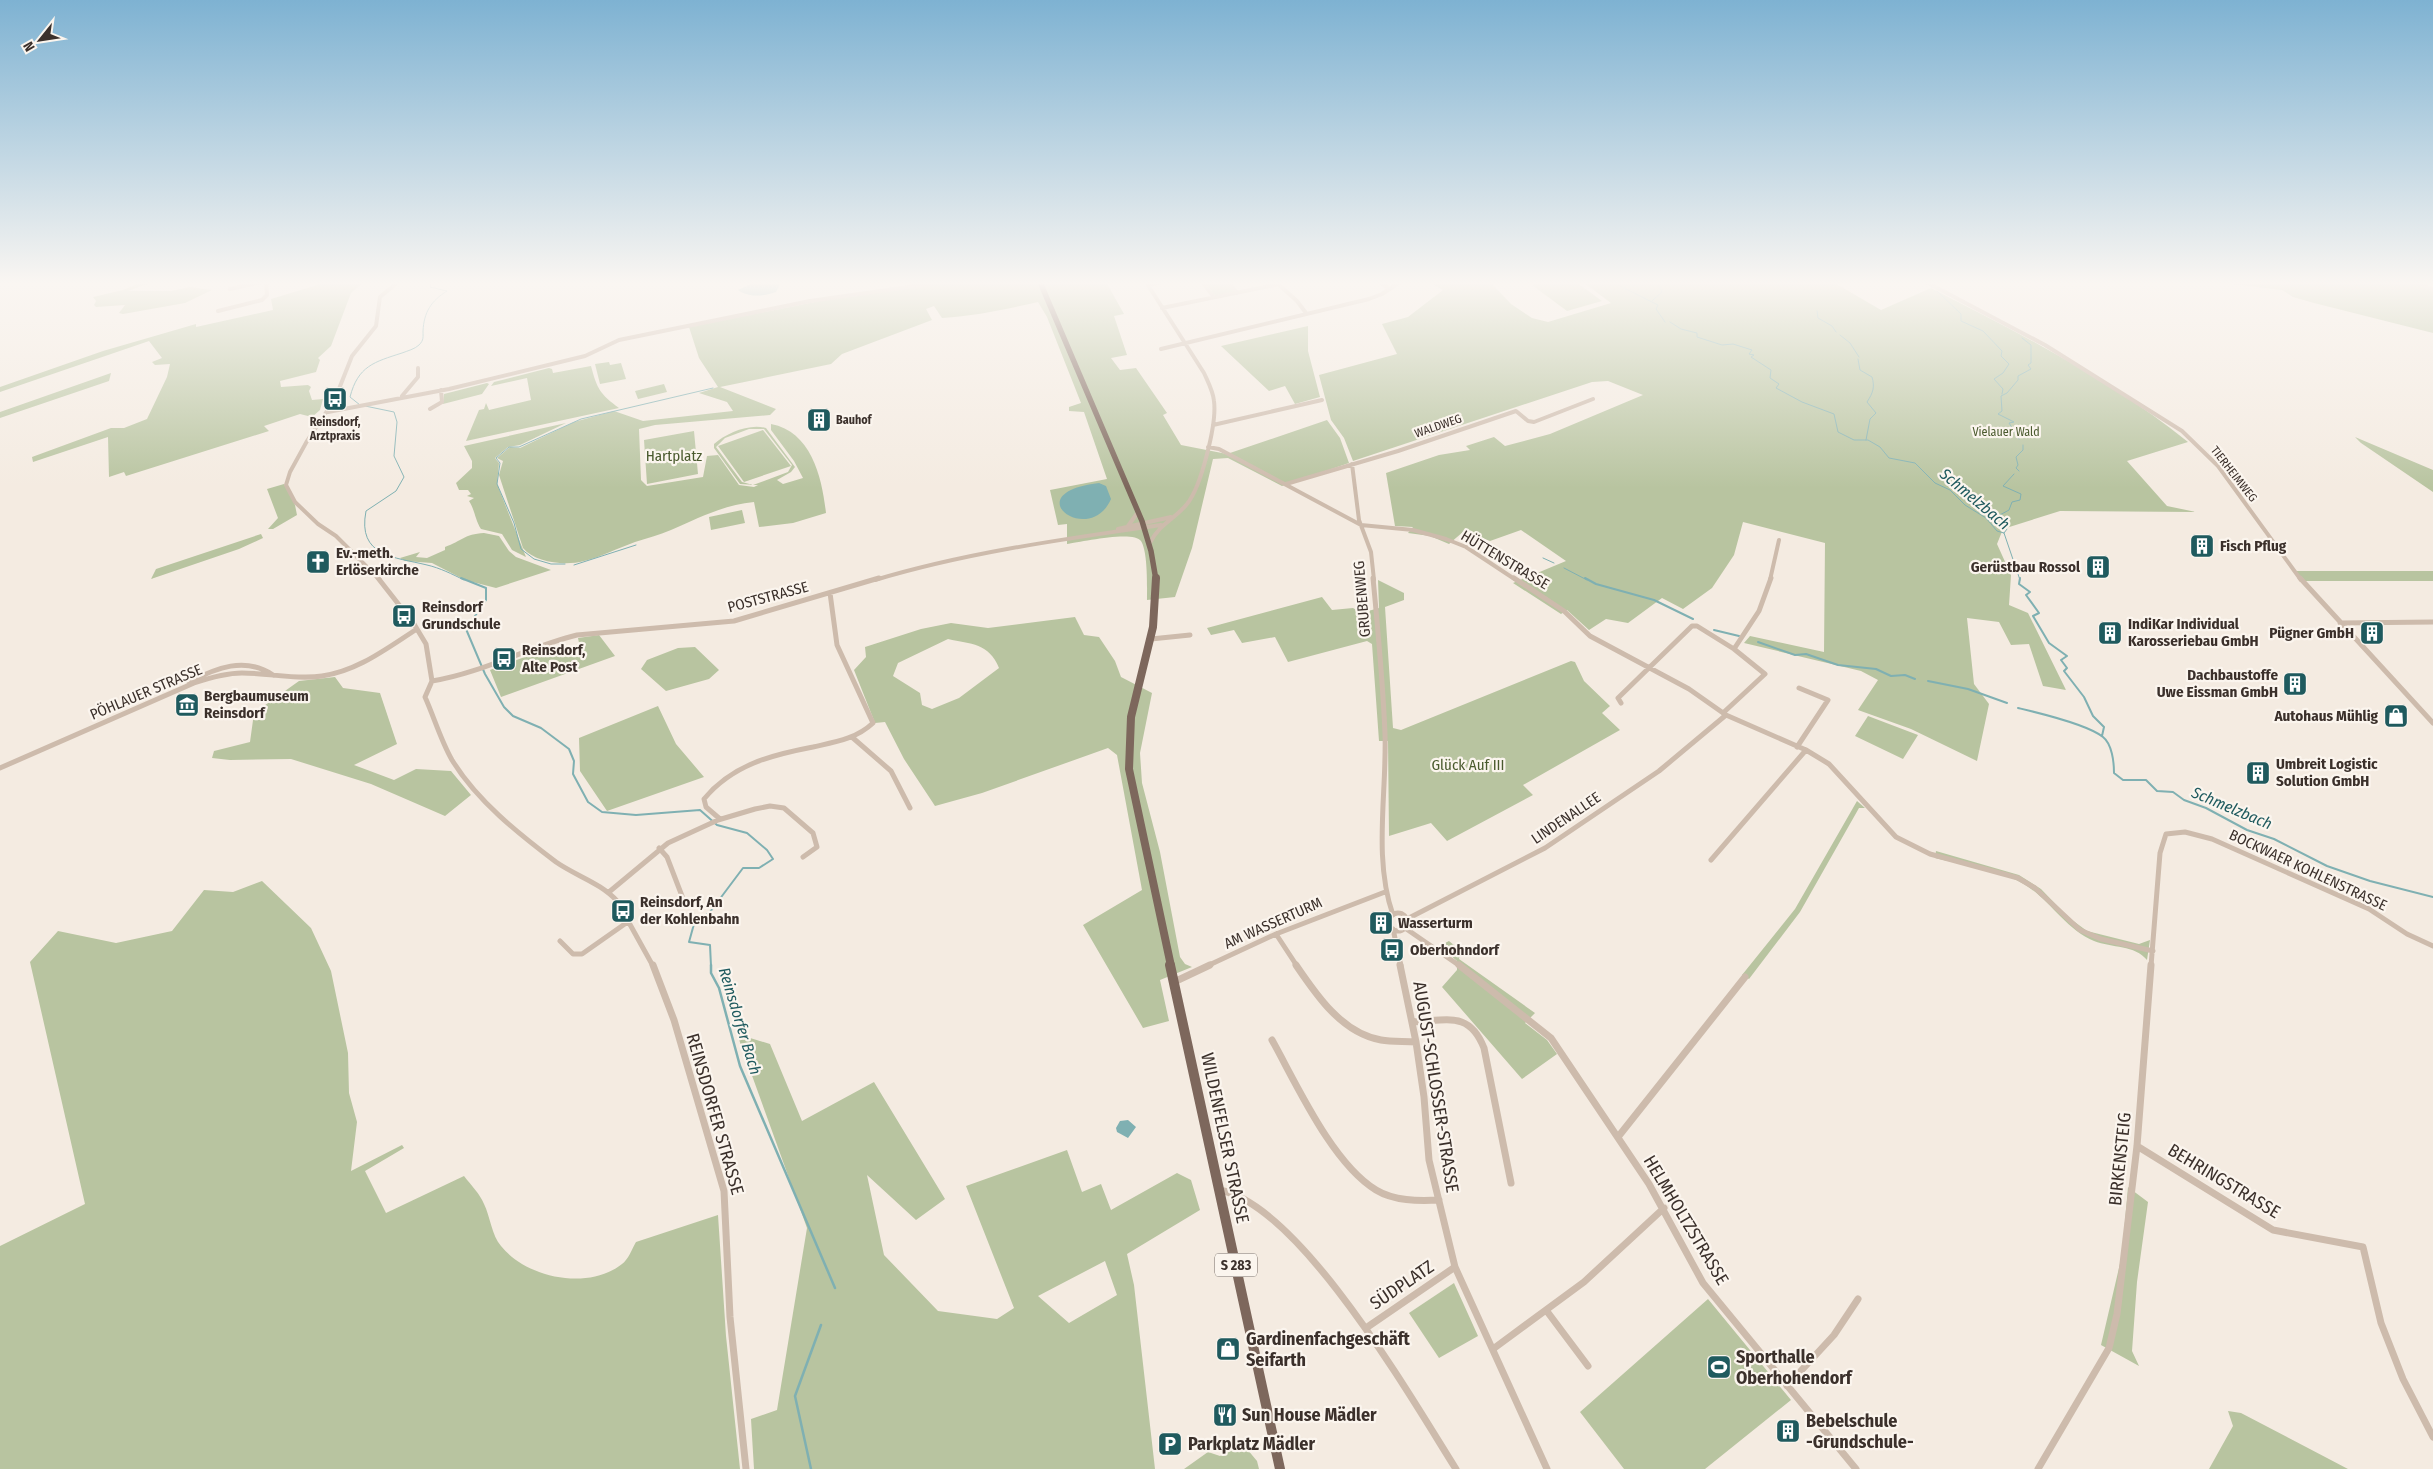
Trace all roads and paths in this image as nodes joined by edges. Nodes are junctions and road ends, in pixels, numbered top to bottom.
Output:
1 (356, 351) edge
2 (596, 351) edge
3 (1069, 351) edge
4 (1189, 351) edge
5 (2054, 351) edge
6 (418, 368) dead end
7 (441, 390) junction
8 (402, 396) junction
9 (1593, 399) dead end
10 (1322, 400) dead end
11 (430, 409) dead end
12 (328, 412) junction
13 (1213, 425) junction
14 (1208, 446) junction
15 (1352, 464) junction
16 (1286, 484) junction
17 (1138, 512) junction
18 (1176, 515) junction
19 (1161, 525) junction
20 (1360, 525) junction
21 (1144, 526) junction
22 (1127, 527) junction
23 (1111, 532) junction
24 (1779, 540) dead end
25 (1150, 543) junction
26 (830, 593) junction
27 (2433, 622) edge
28 (2340, 623) junction
29 (417, 629) junction
30 (1190, 635) dead end
31 (1151, 639) junction
32 (1734, 649) junction
33 (1648, 668) junction
34 (274, 676) junction
35 (432, 680) junction
36 (1799, 688) dead end
37 (168, 693) junction
38 (1621, 703) dead end
39 (1725, 714) junction
40 (2433, 723) edge
41 (853, 738) junction
42 (1797, 747) junction
43 (1806, 750) junction
44 (0, 768) edge
45 (910, 808) dead end
46 (720, 819) junction
47 (2166, 834) joint
48 (659, 848) junction
49 (803, 856) dead end
50 (1711, 860) dead end
51 (609, 892) junction
52 (1385, 892) junction
53 (682, 896) dead end
54 (1393, 915) junction
55 (1406, 919) junction
56 (630, 923) junction
57 (1405, 928) junction
58 (1393, 929) junction
59 (1276, 934) junction
60 (560, 941) dead end
61 (2433, 946) edge
62 (2153, 951) junction
63 (1745, 977) dead end
64 (1174, 982) junction
65 (1412, 1022) junction
66 (1272, 1040) dead end
67 (1416, 1042) junction
68 (1618, 1137) junction
69 (2137, 1146) junction
70 (1511, 1183) dead end
71 (1219, 1190) junction
72 (1439, 1200) junction
73 (1664, 1208) junction
74 (1455, 1267) junction
75 (1858, 1299) dead end
76 (1546, 1310) junction
77 (1366, 1328) junction
78 (1493, 1349) junction
79 (1588, 1366) dead end
80 (1787, 1386) junction
81 (2433, 1437) edge
82 (746, 1469) edge
83 (1280, 1469) edge
84 (1456, 1469) edge
85 (1547, 1469) edge
86 (1856, 1469) edge
87 (2038, 1469) edge

1 - 12 street
2 - 7 street
3 - 17 main road, S 283
4 - 13 street
5 - 28 street, TIERHEIMWEG
6 - 8 street
7 - 8 street
7 - 11 street
8 - 12 street
9 - 15 street, WALDWEG
10 - 13 street
12 - 29 street
13 - 14 street
14 - 16 street, HÜTTENSTRASSE
14 - 18 street
15 - 16 street, WALDWEG
15 - 20 street, GRUBENWEG
16 - 20 street, HÜTTENSTRASSE
17 - 21 main road, S 283
17 - 22 street
18 - 19 street
18 - 21 street
19 - 21 street
19 - 25 street
20 - 33 street, HÜTTENSTRASSE
20 - 52 street, GRUBENWEG
21 - 22 street, POSTSTRASSE
21 - 23 street, POSTSTRASSE
21 - 25 main road, S 283
22 - 23 street, POSTSTRASSE
23 - 26 street, POSTSTRASSE
24 - 32 street
25 - 31 main road, S 283
26 - 35 street, POSTSTRASSE
26 - 41 street
27 - 28 street
28 - 40 street, TIERHEIMWEG
29 - 34 street, PÖHLAUER STRASSE
29 - 35 street
30 - 31 street
31 - 64 main road, WILDENFELSER STRASSE / S 283
32 - 33 street
32 - 39 street, LINDENALLEE
33 - 38 street
33 - 39 street, HÜTTENSTRASSE
34 - 37 street, PÖHLAUER STRASSE
34 - 37 street
35 - 51 street
36 - 42 street
37 - 44 street, PÖHLAUER STRASSE
39 - 42 street, HÜTTENSTRASSE
39 - 55 street, LINDENALLEE
41 - 45 street
41 - 46 street
42 - 43 street, HÜTTENSTRASSE
43 - 50 street
43 - 62 street, HÜTTENSTRASSE
46 - 48 street
46 - 49 street
47 - 61 street, BOCKWAER KOHLENSTRASSE
47 - 62 street, BIRKENSTEIG
48 - 51 street
48 - 53 street
51 - 56 street, REINSDORFER STRASSE
52 - 54 street
52 - 59 street, AM WASSERTURM
54 - 55 street
54 - 58 street
55 - 57 street
56 - 60 street
56 - 82 street, REINSDORFER STRASSE
57 - 58 street
57 - 68 street, HELMHOLTZSTRASSE
58 - 65 street, AUGUST-SCHLOSSER-STRASSE
59 - 64 street, AM WASSERTURM
59 - 67 street
62 - 69 street, BIRKENSTEIG
63 - 68 street
64 - 71 main road, WILDENFELSER STRASSE / S 283
65 - 67 street, AUGUST-SCHLOSSER-STRASSE
65 - 70 street
66 - 72 street
67 - 72 street, AUGUST-SCHLOSSER-STRASSE
68 - 73 street, HELMHOLTZSTRASSE
69 - 81 street, BEHRINGSTRASSE
69 - 87 street, BIRKENSTEIG
71 - 77 street
71 - 83 main road, WILDENFELSER STRASSE / S 283
72 - 74 street, AUGUST-SCHLOSSER-STRASSE
73 - 76 street
73 - 80 street, HELMHOLTZSTRASSE
74 - 77 street, SÜDPLATZ
74 - 78 street, AUGUST-SCHLOSSER-STRASSE
75 - 80 street
76 - 78 street
76 - 79 street
77 - 84 street
78 - 85 street, AUGUST-SCHLOSSER-STRASSE
80 - 86 street, HELMHOLTZSTRASSE

